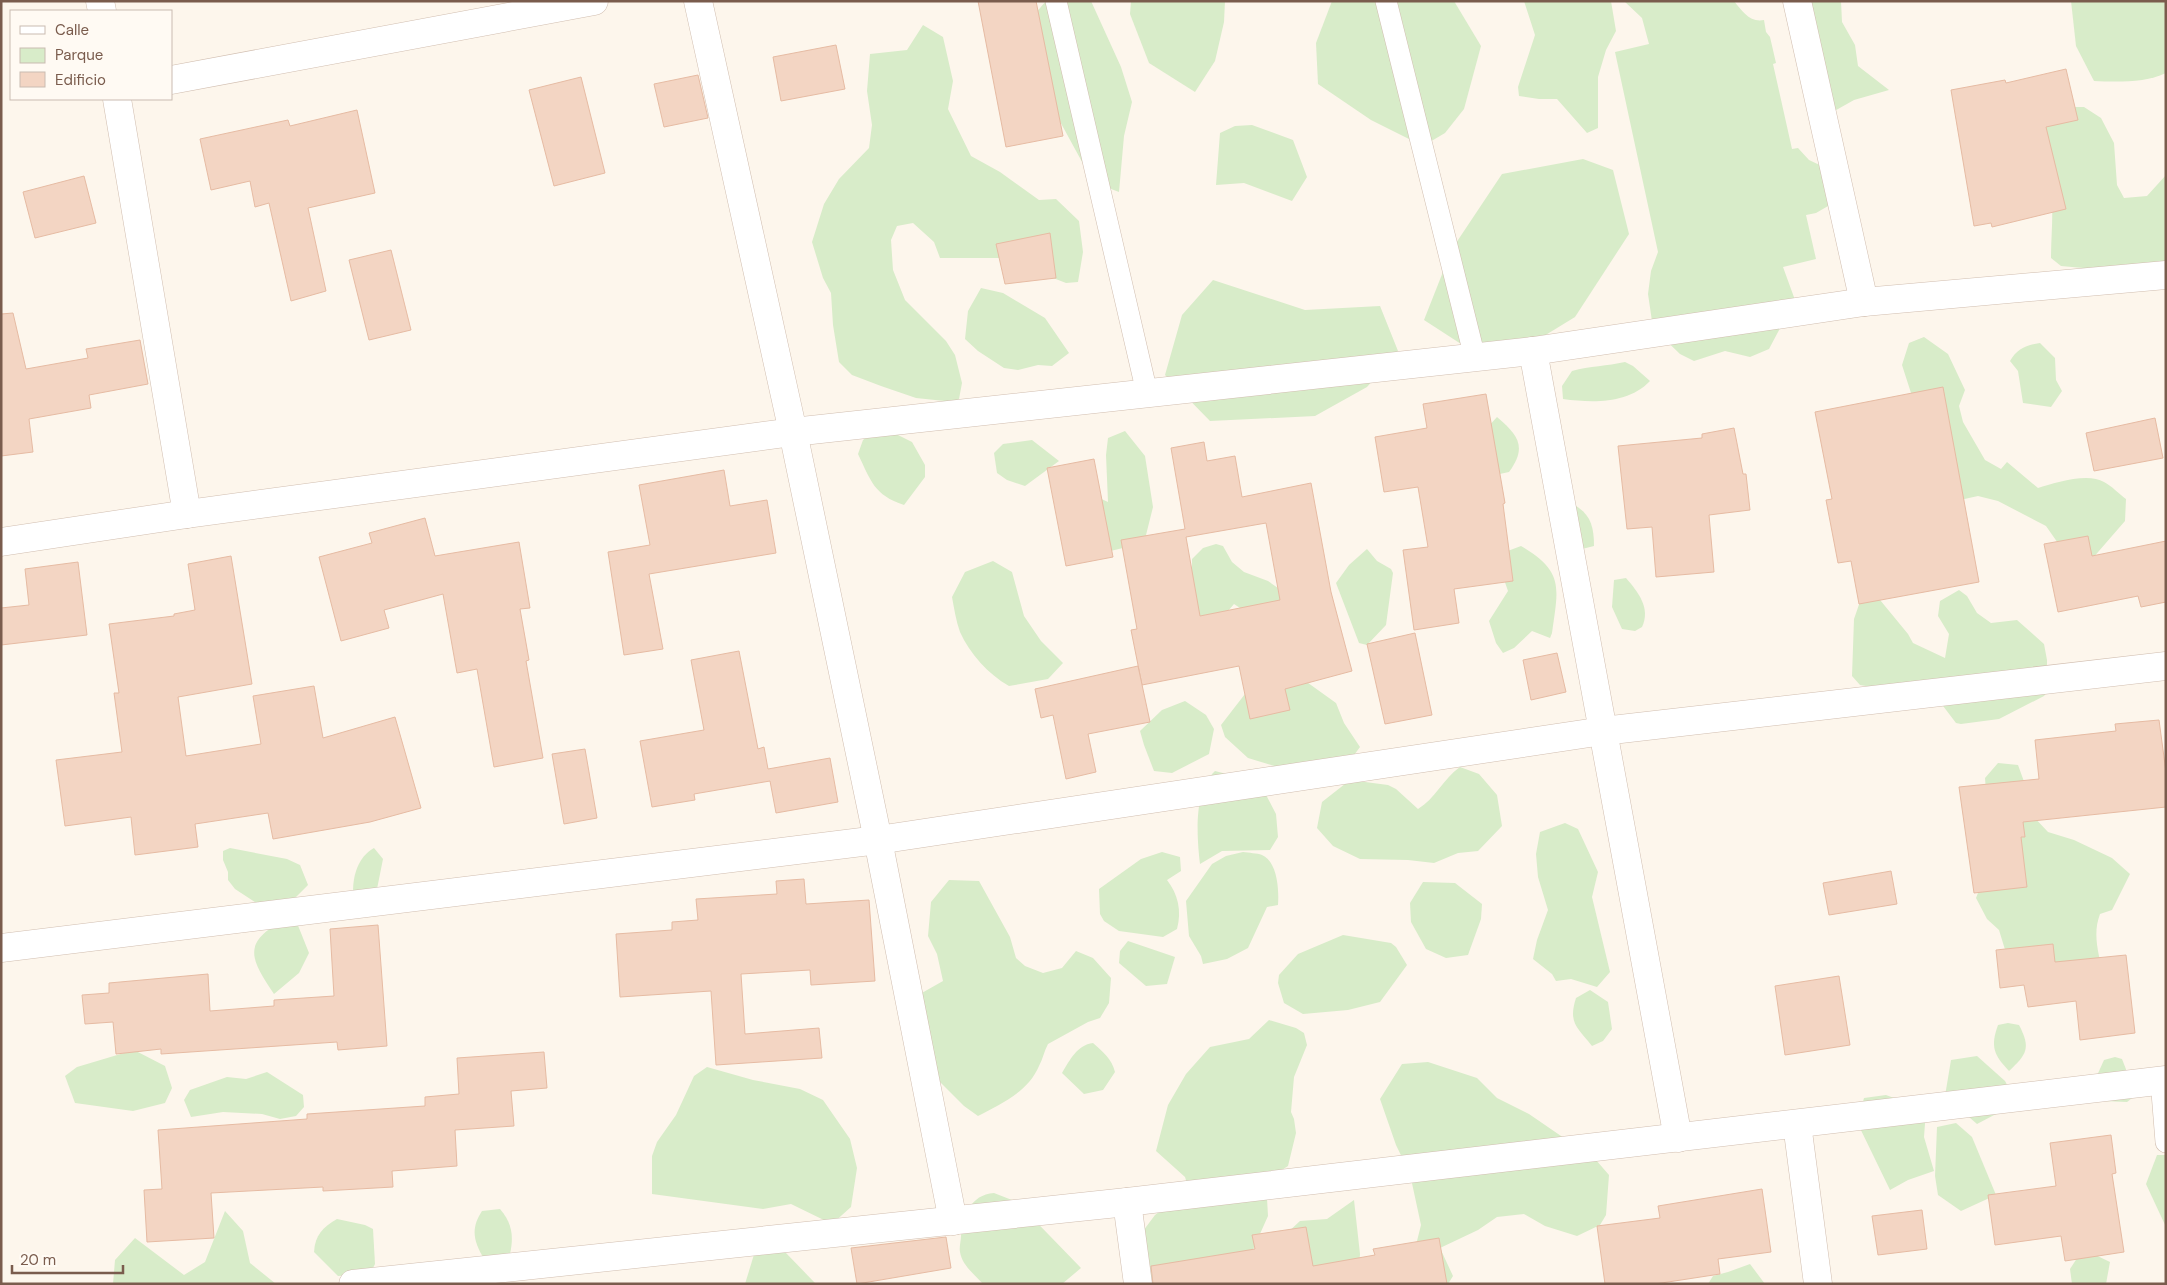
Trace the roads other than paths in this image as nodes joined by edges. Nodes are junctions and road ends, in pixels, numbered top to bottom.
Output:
1 (594, 1) edge
2 (698, 1) edge
3 (1056, 1) edge
4 (1386, 1) edge
5 (1797, 1) edge
6 (172, 80) edge
7 (117, 100) edge
8 (2166, 275) edge
9 (1864, 302) junction
10 (1533, 351) junction
11 (1475, 358) junction
12 (1146, 393) junction
13 (793, 432) junction
14 (187, 514) junction
15 (1, 542) edge
16 (2166, 666) edge
17 (1603, 731) junction
18 (878, 840) junction
19 (1, 948) edge
20 (2163, 1080) edge
21 (1797, 1124) junction
22 (1678, 1138) junction
23 (2166, 1142) edge
24 (1127, 1202) junction
25 (953, 1221) junction
26 (352, 1284) edge
27 (1138, 1284) edge
28 (1818, 1284) edge

1 - 6 street
2 - 13 street
3 - 12 lane
4 - 11 lane
5 - 9 street
7 - 14 street
8 - 9 street
9 - 10 street
10 - 11 street
10 - 17 street
11 - 12 street
12 - 13 street
13 - 14 street
13 - 18 street
14 - 15 street
16 - 17 street
17 - 18 street
17 - 22 street
18 - 19 street
18 - 25 street
20 - 21 street
20 - 23 lane
21 - 22 street
21 - 28 street
22 - 24 street
24 - 25 street
24 - 27 street
25 - 26 street

